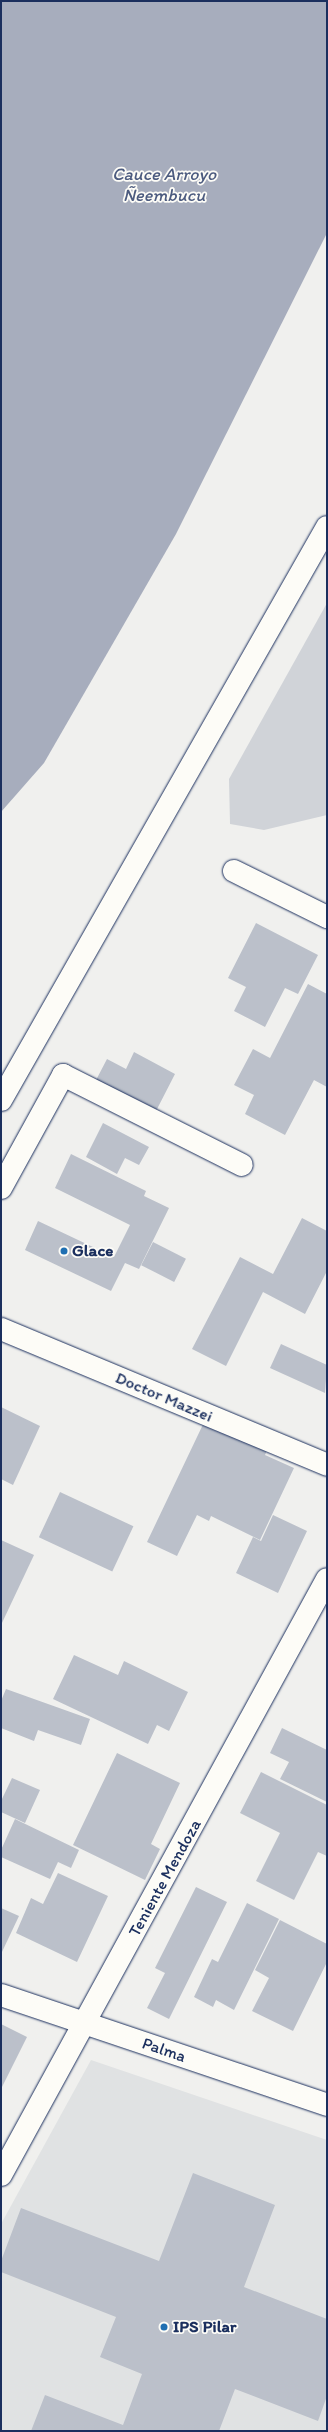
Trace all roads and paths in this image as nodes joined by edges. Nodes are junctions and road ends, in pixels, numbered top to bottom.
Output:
1 (327, 527) edge
2 (234, 871) dead end
3 (327, 917) edge
4 (1, 1100) edge
5 (242, 1164) dead end
6 (1, 1188) edge
7 (1, 1329) edge
8 (327, 1465) edge
9 (327, 1579) edge
10 (1, 1996) edge
11 (86, 2023) junction
12 (327, 2105) edge
13 (1, 2175) edge

1 - 4 street
2 - 3 street
5 - 6 street
7 - 8 street, Doctor Mazzei
9 - 11 street, Teniente Mendoza
10 - 11 street, Palma
11 - 12 street, Palma
11 - 13 street, Teniente Mendoza

